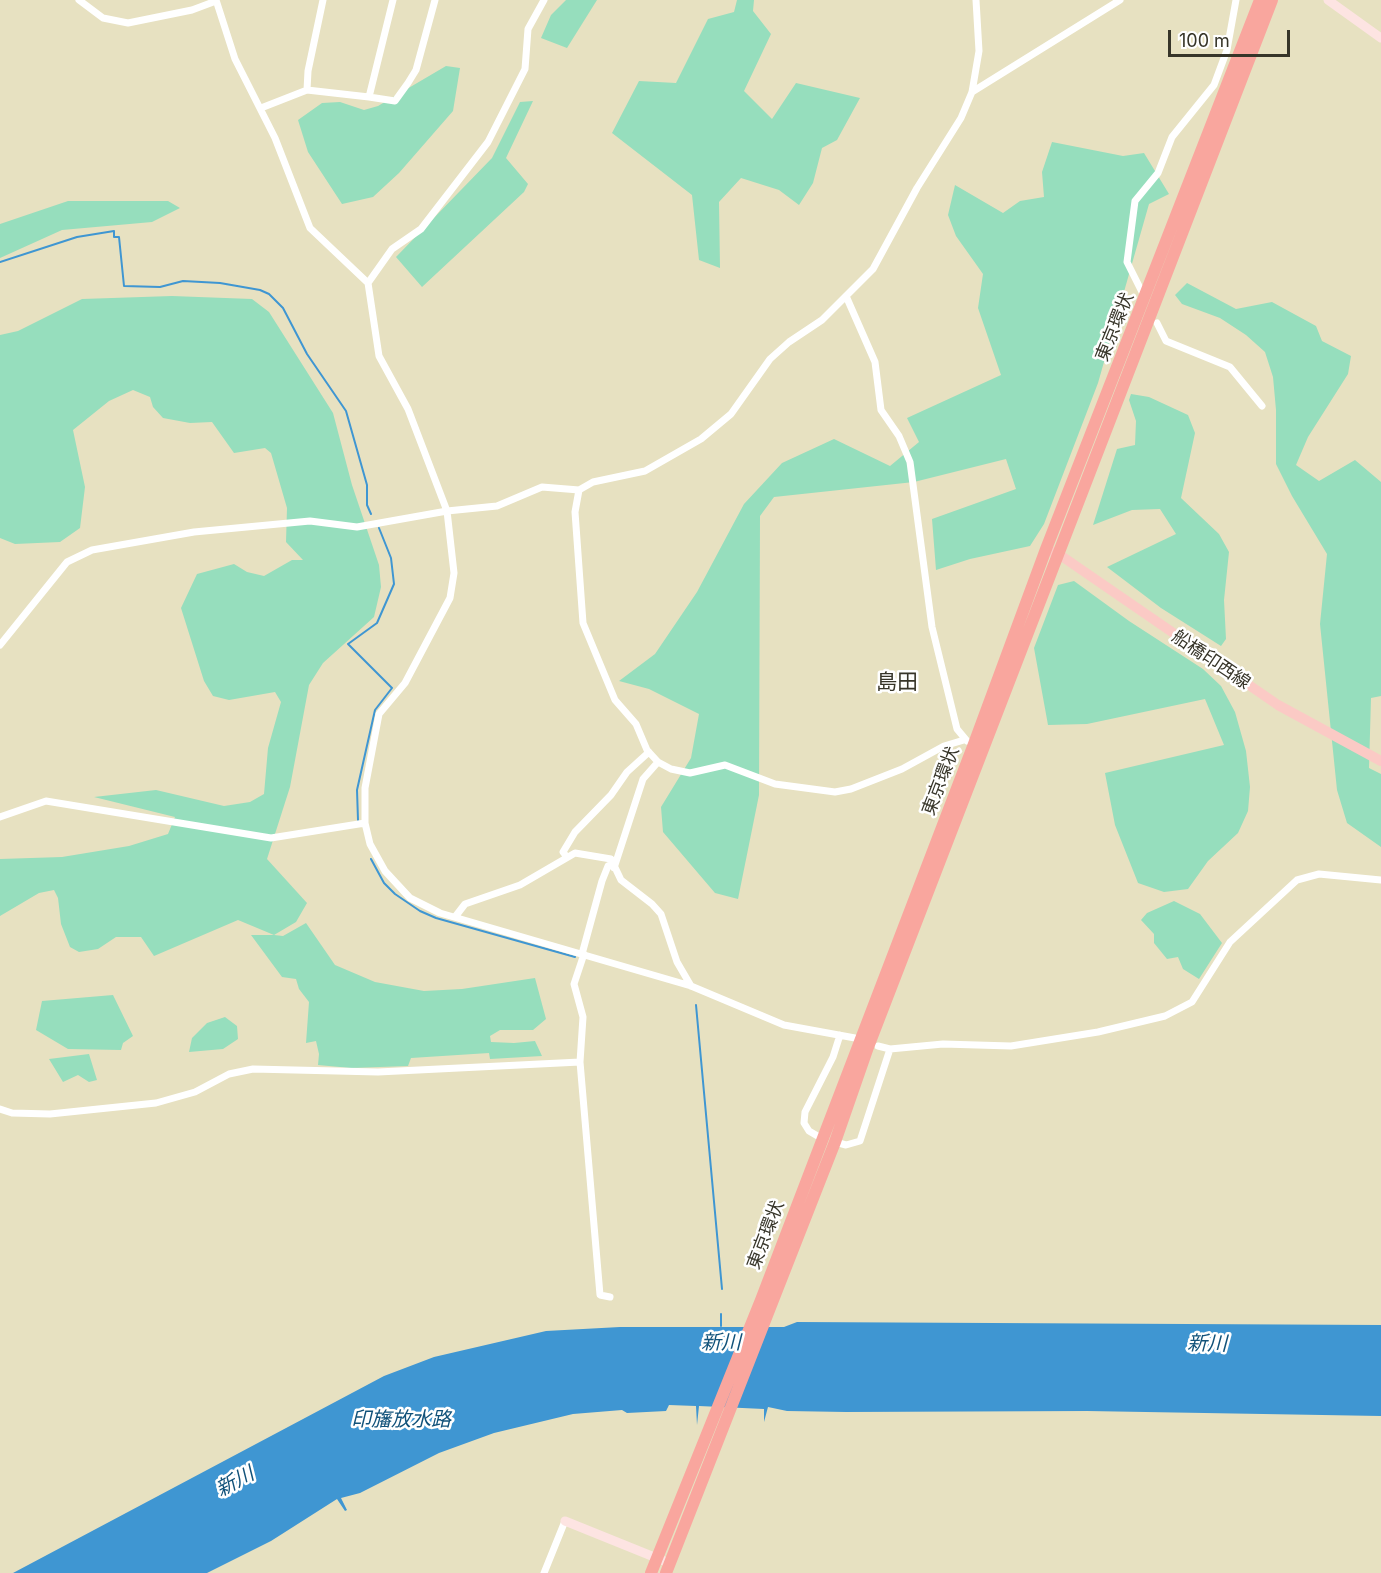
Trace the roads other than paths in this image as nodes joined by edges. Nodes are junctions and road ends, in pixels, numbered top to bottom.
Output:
1 (79, 0) edge
2 (216, 0) edge
3 (323, 0) edge
4 (393, 0) edge
5 (435, 0) edge
6 (544, 0) edge
7 (976, 0) edge
8 (1120, 0) edge
9 (1236, 0) edge
10 (1260, 0) edge
11 (1272, 0) edge
12 (1328, 0) edge
13 (1381, 36) edge
14 (307, 90) junction
15 (972, 92) junction
16 (369, 97) junction
17 (261, 108) junction
18 (368, 283) junction
19 (1142, 292) dead end
20 (846, 296) junction
21 (1157, 323) dead end
22 (1262, 406) dead end
23 (579, 490) junction
24 (447, 511) junction
25 (1046, 549) junction
26 (1060, 555) junction
27 (0, 645) edge
28 (986, 728) junction
29 (969, 742) junction
30 (649, 752) junction
31 (1381, 761) edge
32 (658, 762) junction
33 (0, 817) edge
34 (365, 824) junction
35 (939, 851) junction
36 (566, 856) junction
37 (613, 866) junction
38 (1381, 880) edge
39 (454, 917) junction
40 (583, 954) junction
41 (691, 986) junction
42 (840, 1035) junction
43 (855, 1038) dead end
44 (878, 1046) dead end
45 (890, 1049) junction
46 (580, 1062) junction
47 (0, 1109) edge
48 (821, 1138) junction
49 (835, 1142) junction
50 (610, 1298) dead end
51 (766, 1300) junction
52 (711, 1444) junction
53 (565, 1521) joint
54 (656, 1558) junction
55 (668, 1568) edge
56 (544, 1573) edge
57 (651, 1573) edge

1 - 2 street
2 - 17 street
3 - 14 street
4 - 16 street
5 - 16 street
6 - 18 street
7 - 15 street
8 - 15 street
9 - 19 street
10 - 25 highway, 東京環状
11 - 26 highway, 東京環状
12 - 13 street
14 - 16 street
14 - 17 street
15 - 20 street
17 - 18 street
18 - 24 street
20 - 23 street
20 - 29 street
21 - 22 street
23 - 24 street
23 - 30 street
24 - 27 street
24 - 34 street
25 - 26 main road, 船橋印西線
25 - 28 highway, 東京環状
26 - 28 highway, 東京環状
26 - 31 main road, 船橋印西線
28 - 29 highway, 東京環状
28 - 35 highway, 東京環状
29 - 32 street
29 - 35 highway, 東京環状
30 - 32 street
30 - 36 street
32 - 37 street
33 - 34 street
34 - 39 street
35 - 48 highway, 東京環状
35 - 49 highway, 東京環状
36 - 37 street
36 - 39 street
37 - 40 street
37 - 41 street
38 - 45 street
39 - 40 street
40 - 41 street
40 - 46 street
41 - 42 street
42 - 43 street
42 - 48 street
44 - 45 street
45 - 49 street
46 - 47 street
46 - 50 street
48 - 51 highway, 東京環状
49 - 51 highway, 東京環状
51 - 52 highway, 東京環状
52 - 54 highway, 東京環状
52 - 55 highway, 東京環状
53 - 54 street
53 - 56 street
54 - 55 street
54 - 57 highway, 東京環状

